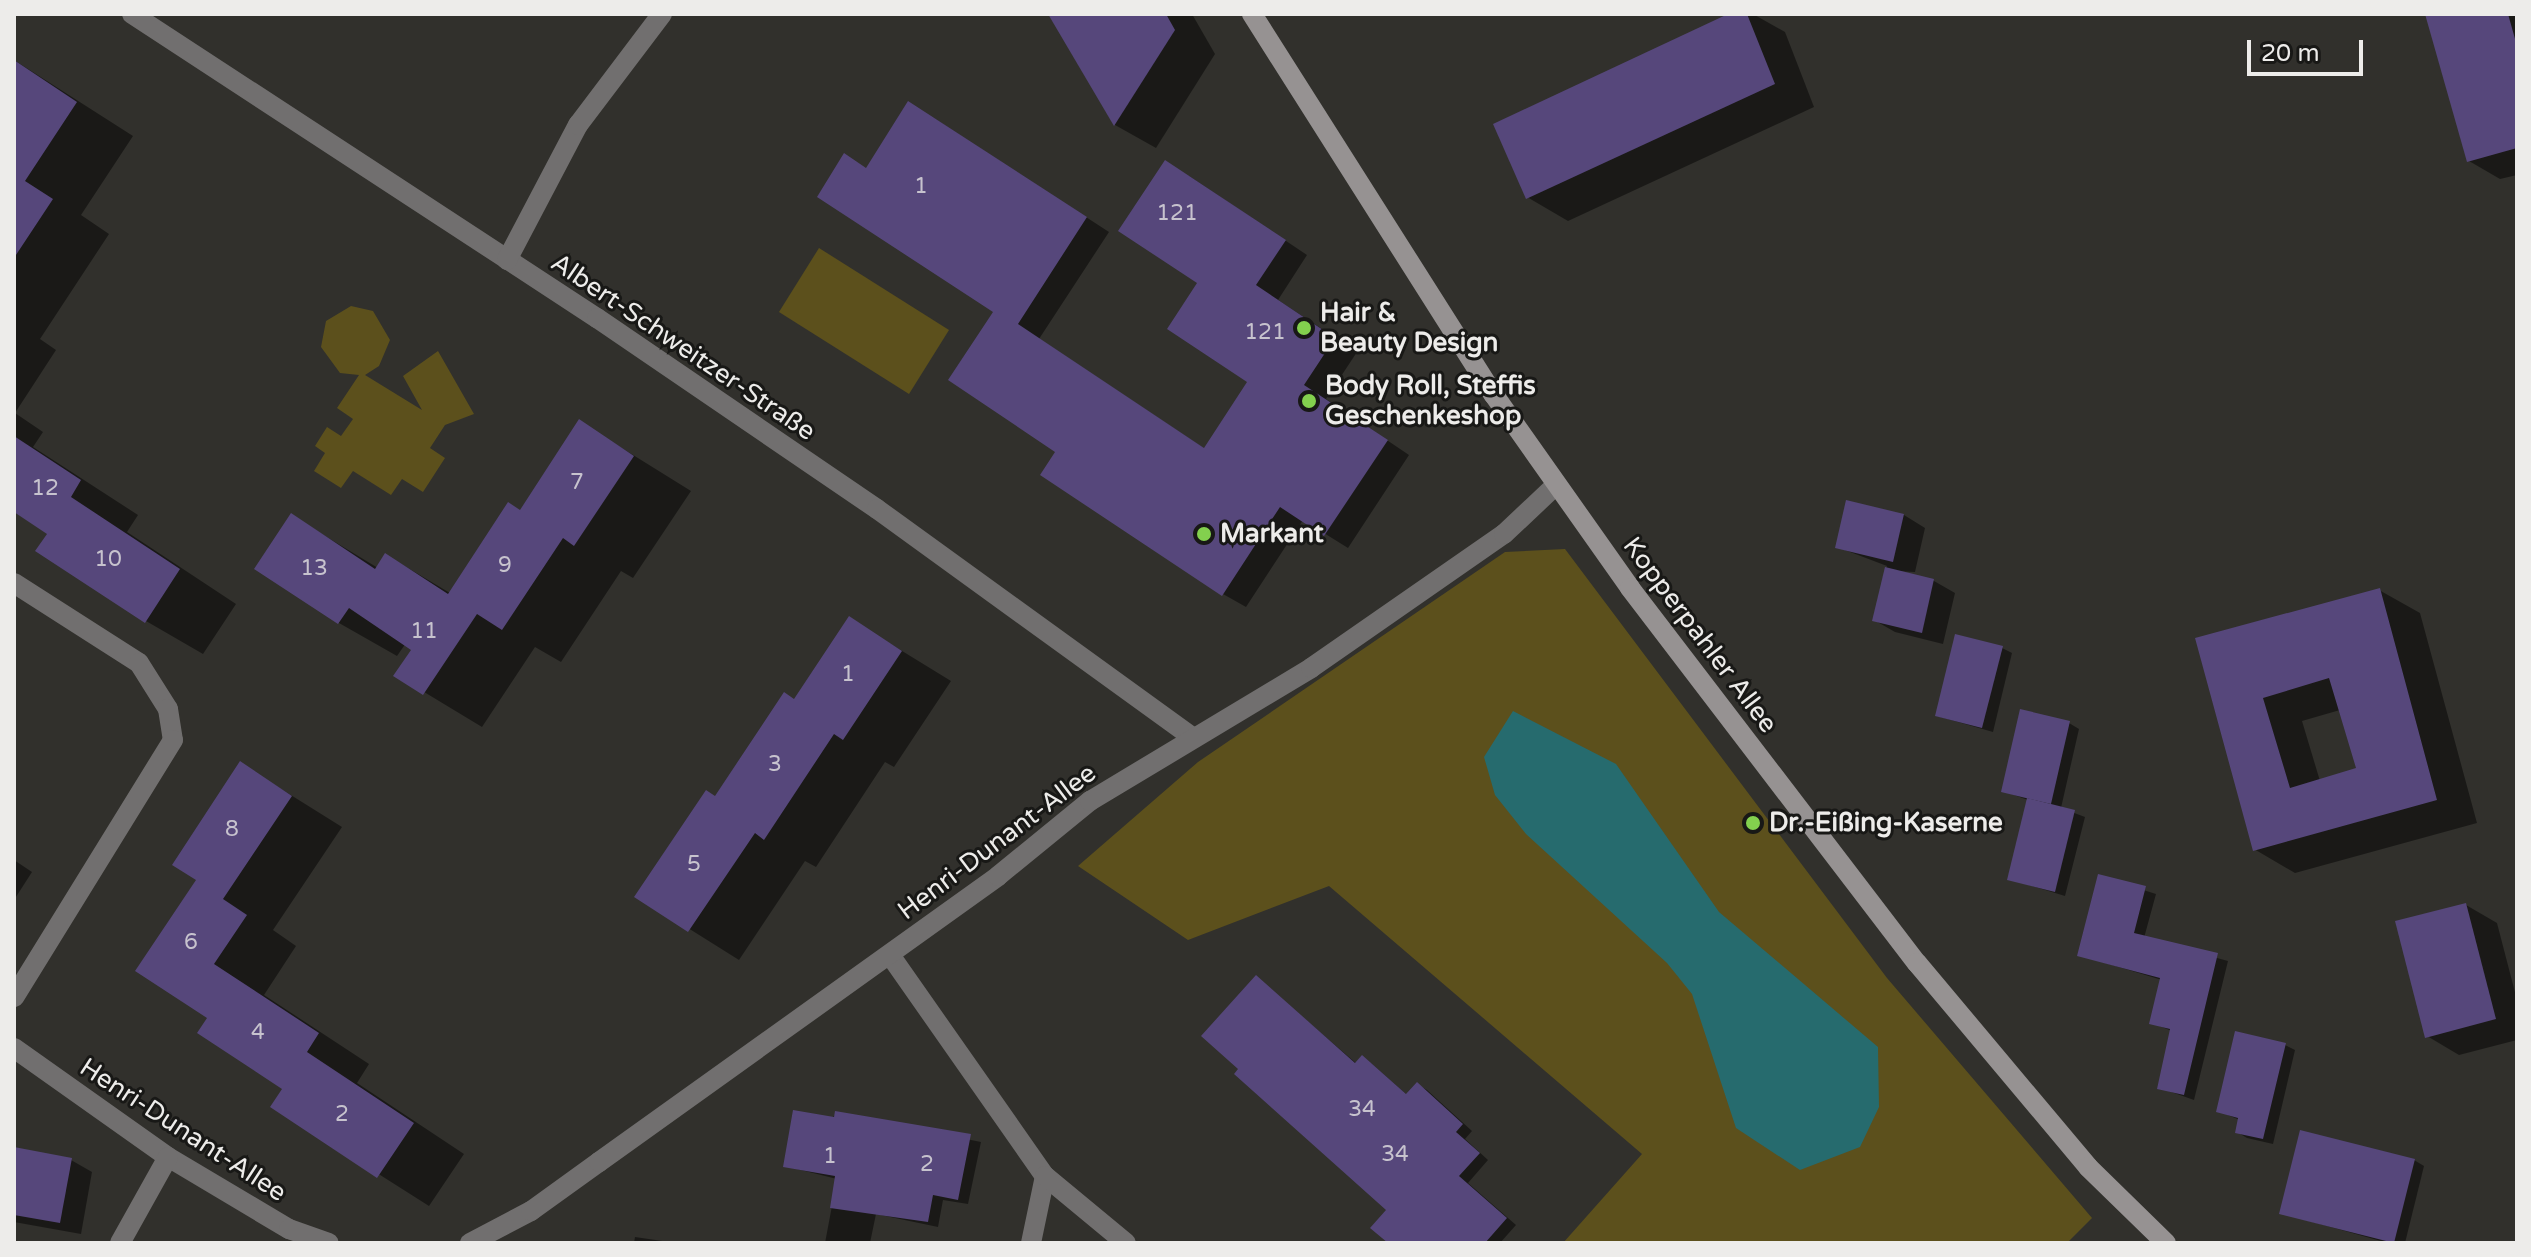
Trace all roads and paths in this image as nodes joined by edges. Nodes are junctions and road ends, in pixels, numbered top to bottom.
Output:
1 (132, 14) edge
2 (662, 14) edge
3 (1252, 14) edge
4 (507, 260) junction
5 (1556, 485) junction
6 (14, 583) edge
7 (1193, 738) junction
8 (890, 955) junction
9 (14, 997) edge
10 (14, 1048) edge
11 (168, 1157) junction
12 (1045, 1176) junction
13 (120, 1243) edge
14 (329, 1243) edge
15 (470, 1243) edge
16 (1031, 1243) edge
17 (1126, 1243) edge
18 (2166, 1243) edge

1 - 4 street, Albert-Schweitzer-Straße
2 - 4 street
3 - 5 street, Kopperpahler Allee
4 - 7 street, Albert-Schweitzer-Straße
5 - 7 street, Henri-Dunant-Allee
5 - 18 street, Kopperpahler Allee
6 - 9 street
7 - 8 street, Henri-Dunant-Allee
8 - 12 street
8 - 15 street, Henri-Dunant-Allee
10 - 11 street, Henri-Dunant-Allee
11 - 13 street
11 - 14 street, Henri-Dunant-Allee
12 - 16 street
12 - 17 street

